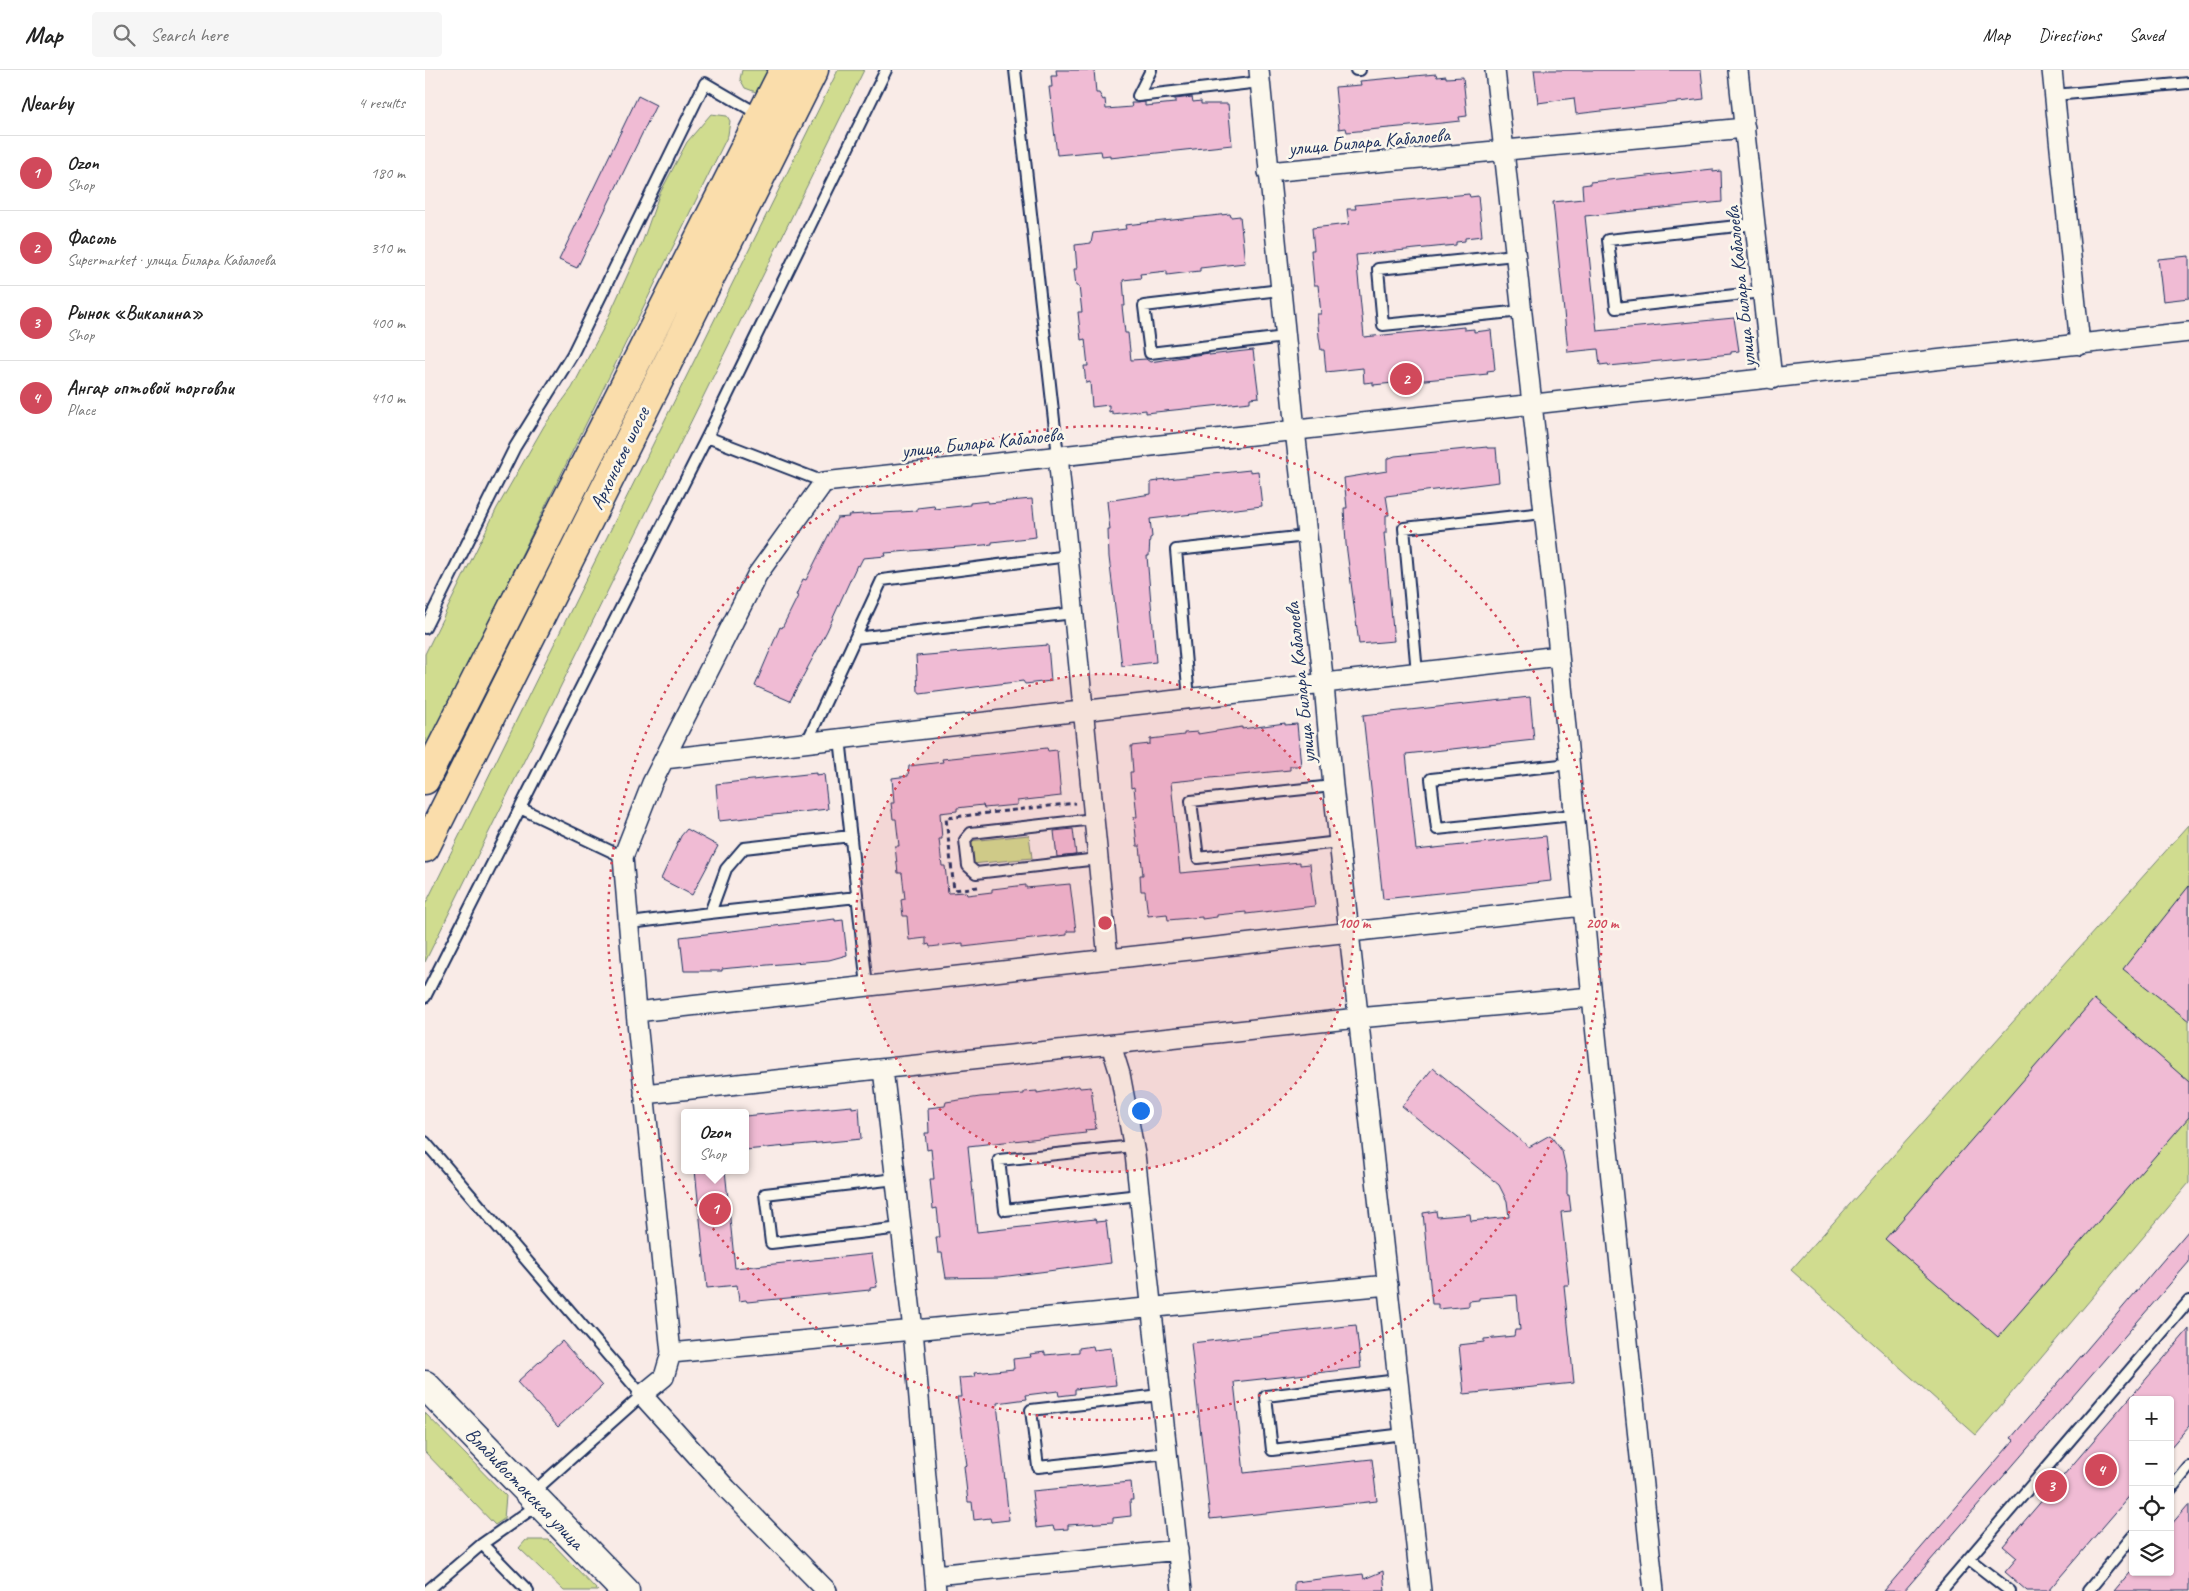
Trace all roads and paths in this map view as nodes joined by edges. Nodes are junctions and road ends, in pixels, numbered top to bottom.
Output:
1 (784, 70) edge
2 (814, 70) edge
3 (886, 70) edge
4 (1015, 70) edge
5 (1151, 70) edge
6 (1495, 70) edge
7 (1738, 70) edge
8 (2052, 70) edge
9 (1259, 76) edge
10 (2189, 83) edge
11 (2054, 95) junction
12 (761, 116) junction
13 (1745, 128) junction
14 (1503, 152) junction
15 (1268, 172) junction
16 (1756, 224) junction
17 (1515, 255) junction
18 (1280, 290) junction
19 (1763, 292) junction
20 (1522, 311) junction
21 (2189, 332) edge
22 (1285, 337) junction
23 (2080, 345) junction
24 (1772, 379) junction
25 (1531, 404) junction
26 (1295, 430) junction
27 (707, 437) junction
28 (1058, 456) junction
29 (824, 482) junction
30 (1544, 513) junction
31 (1307, 536) junction
32 (1068, 556) junction
33 (1074, 613) junction
34 (425, 628) edge
35 (855, 638) junction
36 (1559, 656) junction
37 (1417, 673) junction
38 (1324, 685) junction
39 (1189, 699) junction
40 (1083, 710) junction
41 (840, 738) junction
42 (807, 742) junction
43 (664, 759) junction
44 (1570, 764) junction
45 (425, 780) edge
46 (1333, 786) junction
47 (1075, 803) dead end
48 (519, 808) junction
49 (1574, 815) junction
50 (1094, 819) junction
51 (851, 836) junction
52 (1339, 842) junction
53 (425, 848) edge
54 (623, 857) junction
55 (1098, 859) junction
56 (983, 887) dead end
57 (857, 897) junction
58 (1583, 906) junction
59 (710, 912) junction
60 (629, 923) junction
61 (1349, 932) junction
62 (1108, 959) junction
63 (867, 986) junction
64 (425, 997) edge
65 (1592, 997) junction
66 (636, 1012) junction
67 (1358, 1018) junction
68 (1111, 1045) junction
69 (883, 1069) junction
70 (644, 1094) junction
71 (425, 1142) edge
72 (1133, 1146) junction
73 (896, 1179) junction
74 (1139, 1195) junction
75 (901, 1228) junction
76 (1388, 1285) junction
77 (2189, 1300) edge
78 (1150, 1308) junction
79 (913, 1330) junction
80 (671, 1353) junction
81 (1398, 1380) junction
82 (425, 1385) edge
83 (642, 1395) junction
84 (1160, 1395) junction
85 (1404, 1434) junction
86 (1167, 1453) junction
87 (2189, 1467) edge
88 (2173, 1486) edge
89 (535, 1499) junction
90 (2129, 1541) edge
91 (482, 1544) junction
92 (1178, 1550) junction
93 (1969, 1559) junction
94 (935, 1583) edge
95 (427, 1591) edge
96 (528, 1591) edge
97 (625, 1591) edge
98 (827, 1591) edge
99 (1182, 1591) edge
100 (1421, 1591) edge
101 (1654, 1591) edge
102 (1941, 1591) edge
103 (2010, 1591) edge
104 (2088, 1591) edge

1 - 12 highway, Архонское шоссе
2 - 53 highway, Архонское шоссе
3 - 27 lane
4 - 28 lane
5 - 9 lane
6 - 14 street
7 - 13 street, улица Билара Кабалоева
8 - 11 street
9 - 15 street, улица Билара Кабалоева
10 - 11 lane
11 - 23 street
12 - 34 lane
12 - 45 highway, Архонское шоссе
13 - 14 street, улица Билара Кабалоева
13 - 16 street, улица Билара Кабалоева
14 - 15 street, улица Билара Кабалоева
14 - 17 street
15 - 18 street, улица Билара Кабалоева
16 - 19 street, улица Билара Кабалоева
16 - 19 lane
17 - 20 street
17 - 20 lane
18 - 22 street, улица Билара Кабалоева
18 - 22 lane
19 - 24 street, улица Билара Кабалоева
20 - 25 street
21 - 23 street
22 - 26 street, улица Билара Кабалоева
23 - 24 street
24 - 25 street, улица Билара Кабалоева
25 - 26 street, улица Билара Кабалоева
25 - 30 street
26 - 28 street, улица Билара Кабалоева
26 - 31 street, улица Билара Кабалоева
27 - 29 lane
27 - 48 lane
28 - 29 street, улица Билара Кабалоева
28 - 32 street
29 - 43 street
30 - 36 street
30 - 37 lane
31 - 38 street, улица Билара Кабалоева
31 - 39 lane
32 - 33 street
32 - 35 lane
33 - 35 lane
33 - 40 street
35 - 42 lane
36 - 37 street
36 - 44 street
37 - 38 street
38 - 39 street
38 - 46 street, улица Билара Кабалоева
39 - 40 street
40 - 41 street
40 - 50 street
41 - 42 street
41 - 51 lane
42 - 43 street
43 - 54 street
44 - 49 street
44 - 49 lane
46 - 52 street, улица Билара Кабалоева
46 - 52 lane
47 - 56 path
48 - 54 lane
48 - 64 lane
49 - 58 street
50 - 55 street
50 - 55 lane
51 - 57 lane
51 - 59 lane
52 - 61 street, улица Билара Кабалоева
54 - 60 street
55 - 62 street
57 - 59 lane
57 - 63 lane
58 - 61 street
58 - 65 street
59 - 60 lane
60 - 66 street
61 - 62 street
61 - 67 street, улица Билара Кабалоева
62 - 63 street
63 - 66 street
65 - 67 street
65 - 101 street
66 - 70 street
67 - 68 street
67 - 76 street, улица Билара Кабалоева
68 - 69 street
68 - 72 street
69 - 70 street
69 - 73 street
70 - 80 street
71 - 83 lane
72 - 74 street
72 - 74 lane
73 - 75 street
73 - 75 lane
74 - 78 street
75 - 79 street
76 - 78 street
76 - 81 street, улица Билара Кабалоева
77 - 93 lane
78 - 79 street
78 - 84 street
79 - 80 street
79 - 94 street
80 - 83 street
81 - 85 street, улица Билара Кабалоева
81 - 85 lane
82 - 89 main road, Владивостокская улица
83 - 89 lane
83 - 98 street
84 - 86 street
84 - 86 lane
85 - 100 street, улица Билара Кабалоева
86 - 92 street
87 - 88 lane
89 - 91 lane
89 - 97 main road, Владивостокская улица
90 - 104 lane
91 - 95 lane
91 - 96 lane
92 - 94 street
92 - 99 street
93 - 102 lane
93 - 103 lane

